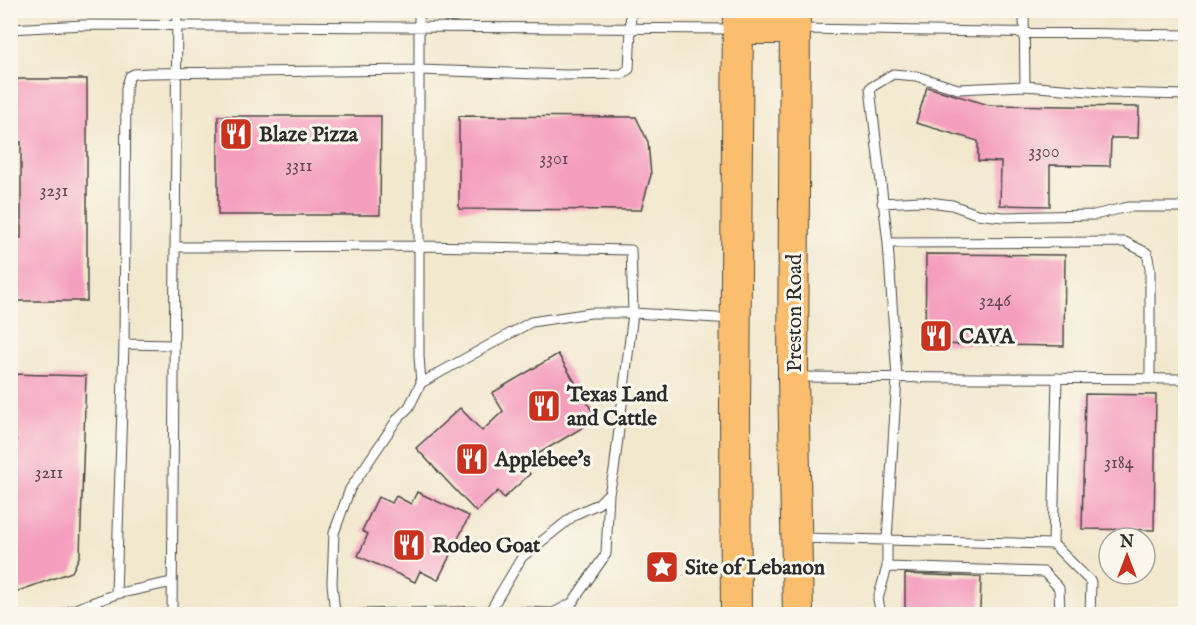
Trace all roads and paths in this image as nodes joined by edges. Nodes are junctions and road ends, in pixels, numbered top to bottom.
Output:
1 (177, 10) edge
2 (419, 10) edge
3 (630, 10) edge
4 (1024, 10) edge
5 (739, 20) edge
6 (795, 20) edge
7 (177, 25) junction
8 (419, 25) junction
9 (631, 28) junction
10 (10, 29) edge
11 (1025, 33) junction
12 (1185, 35) edge
13 (419, 70) junction
14 (177, 72) junction
15 (1025, 86) junction
16 (1185, 95) edge
17 (882, 203) junction
18 (1185, 207) edge
19 (888, 243) junction
20 (419, 246) junction
21 (175, 247) junction
22 (633, 313) junction
23 (736, 319) junction
24 (124, 344) junction
25 (174, 345) junction
26 (793, 377) junction
27 (897, 378) junction
28 (1057, 378) junction
29 (1150, 378) junction
30 (1185, 379) edge
31 (421, 383) junction
32 (609, 493) junction
33 (797, 538) junction
34 (886, 540) junction
35 (1053, 544) junction
36 (887, 567) junction
37 (172, 582) junction
38 (116, 594) junction
39 (490, 613) edge
40 (62, 615) edge
41 (172, 615) edge
42 (334, 615) edge
43 (360, 615) edge
44 (736, 615) edge
45 (798, 615) edge
46 (881, 615) edge
47 (1060, 615) edge
48 (1090, 615) edge

1 - 7 lane
2 - 8 lane
3 - 9 lane
4 - 11 lane
5 - 6 main road
5 - 9 lane
5 - 23 main road
6 - 11 lane
6 - 26 main road, Preston Road
7 - 8 lane
7 - 10 lane
7 - 14 lane
8 - 9 lane
8 - 13 lane
9 - 13 lane
11 - 12 lane
11 - 15 lane
13 - 14 lane
13 - 20 lane
14 - 21 lane
14 - 24 lane
15 - 16 lane
15 - 17 lane
17 - 18 lane
17 - 19 lane
19 - 27 lane
19 - 29 lane
20 - 21 lane
20 - 22 lane
20 - 31 lane
21 - 25 lane
22 - 23 lane
22 - 31 lane
22 - 32 lane
23 - 44 main road
24 - 25 lane
24 - 38 lane
25 - 37 lane
26 - 27 lane
26 - 33 main road, Preston Road
27 - 28 lane
27 - 34 lane
28 - 29 lane
28 - 35 lane
29 - 30 lane
31 - 42 lane
32 - 39 lane
32 - 39 lane
33 - 34 lane
33 - 45 main road, Preston Road
34 - 35 lane
34 - 36 lane
35 - 48 lane
36 - 46 lane
36 - 47 lane
37 - 38 lane
37 - 41 lane
38 - 40 lane
39 - 43 lane

